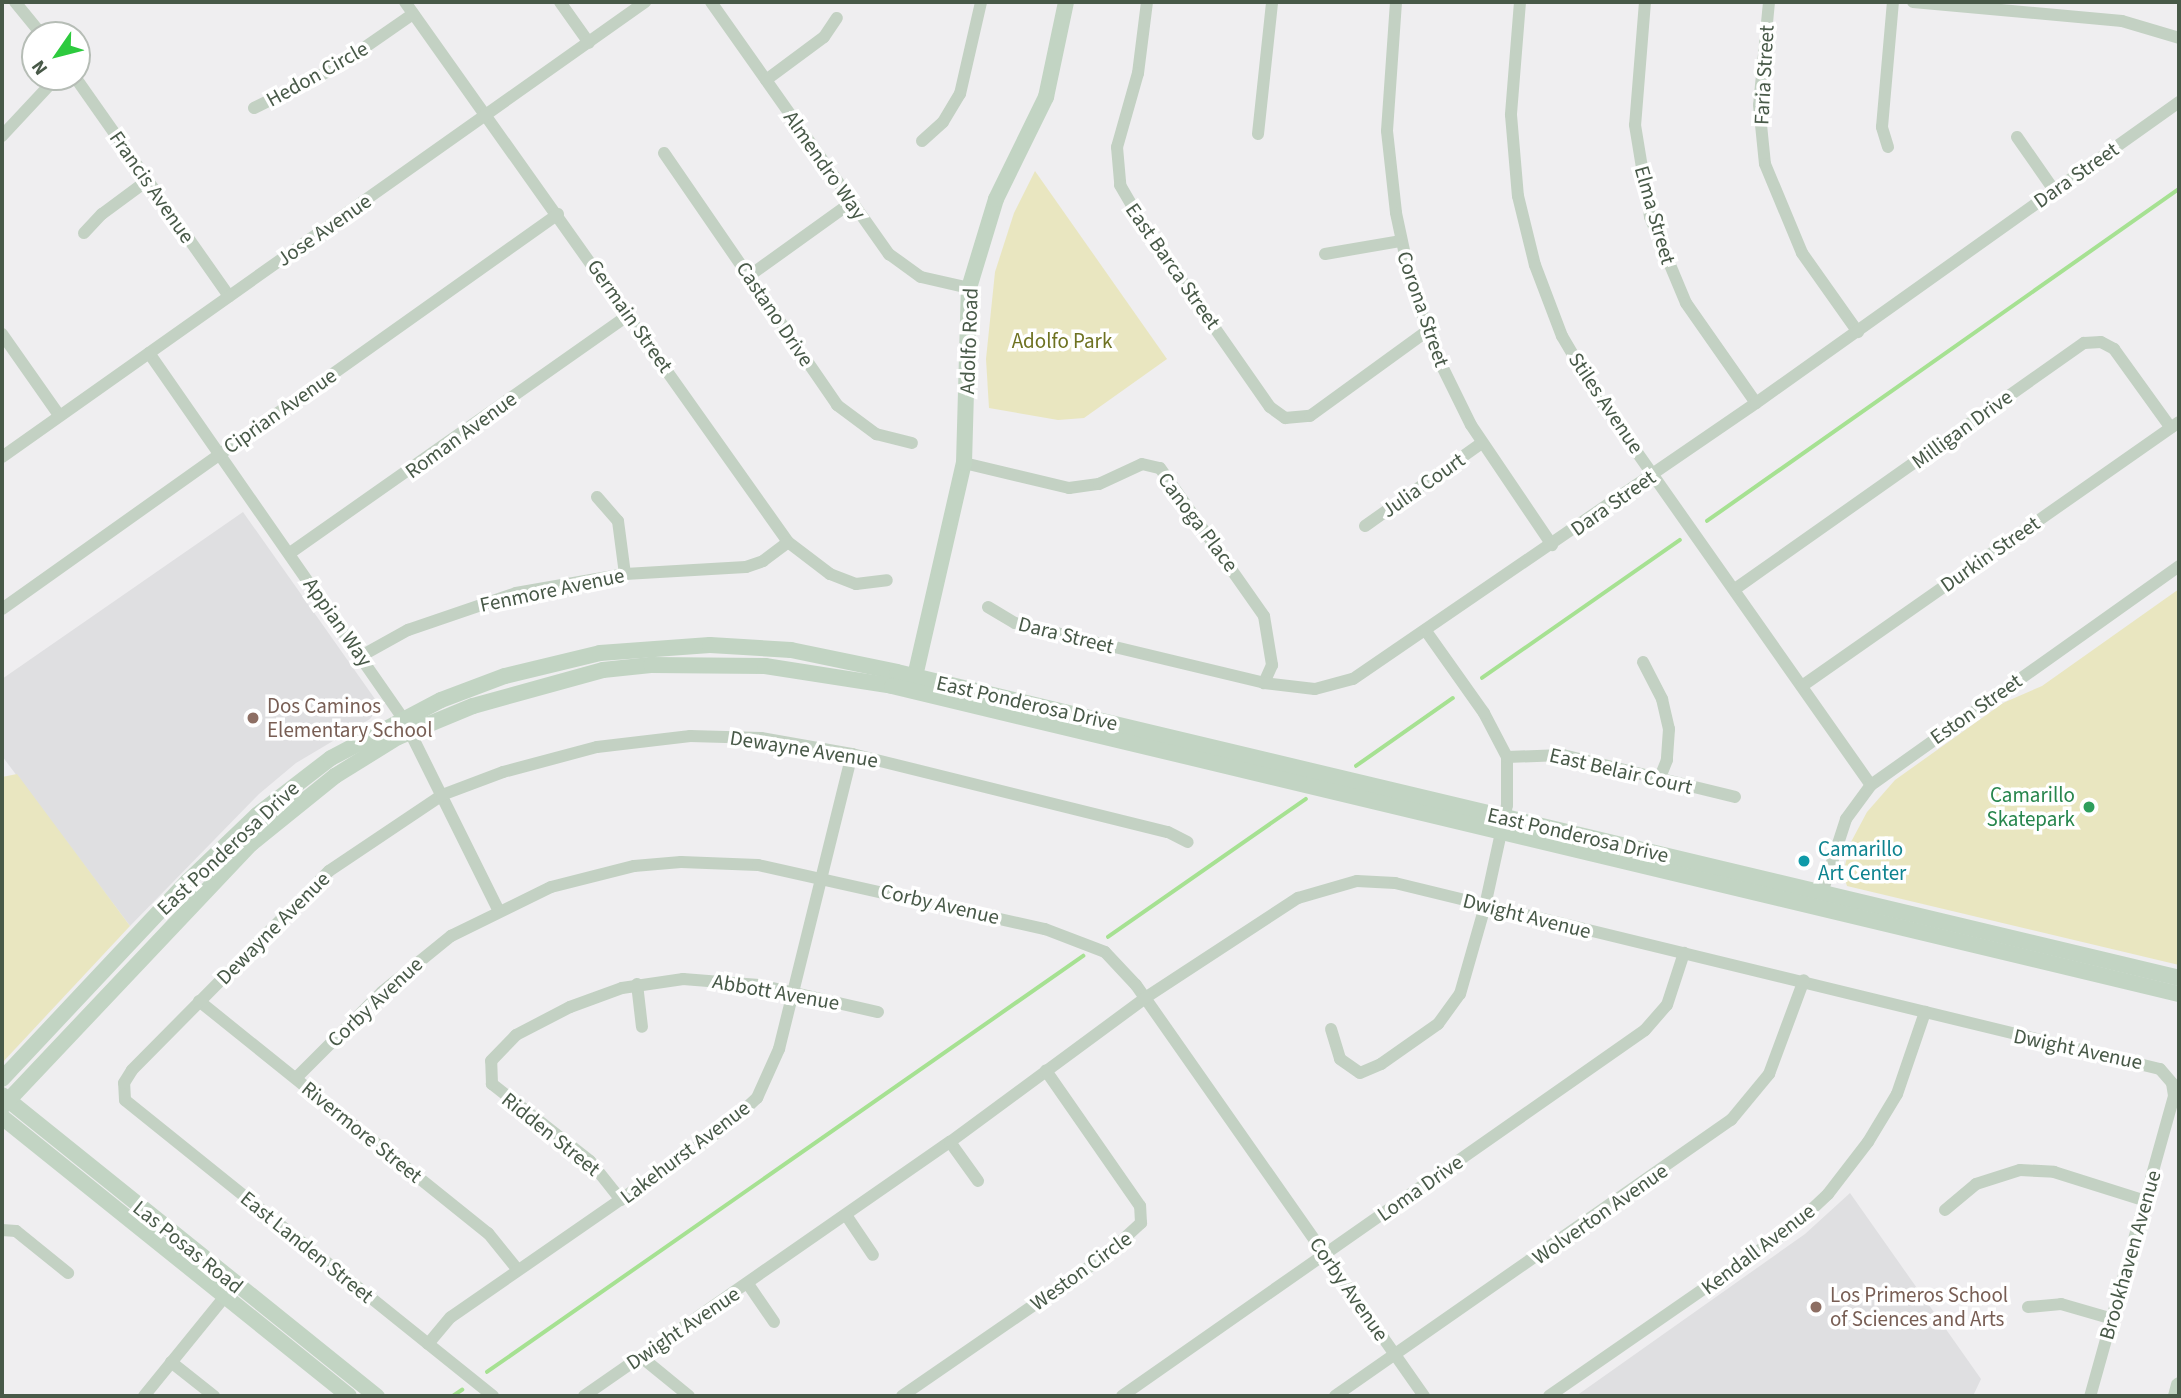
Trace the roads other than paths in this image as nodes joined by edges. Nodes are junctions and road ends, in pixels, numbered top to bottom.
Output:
1 (15, 2) edge
2 (404, 2) edge
3 (560, 2) edge
4 (645, 2) edge
5 (711, 2) edge
6 (982, 2) edge
7 (1066, 2) edge
8 (1147, 2) edge
9 (1272, 2) edge
10 (1396, 2) edge
11 (1520, 2) edge
12 (1645, 2) edge
13 (1769, 2) edge
14 (1893, 2) edge
15 (1913, 2) edge
16 (413, 14) junction
17 (837, 18) dead end
18 (31, 21) edge
19 (2179, 38) edge
20 (589, 43) junction
21 (766, 80) junction
22 (44, 91) edge
23 (85, 91) edge
24 (2179, 103) edge
25 (254, 108) dead end
26 (488, 114) junction
27 (1258, 134) dead end
28 (2, 136) edge
29 (2017, 137) dead end
30 (922, 141) dead end
31 (1888, 147) dead end
32 (664, 153) dead end
33 (148, 180) junction
34 (2054, 190) junction
35 (852, 202) junction
36 (558, 214) junction
37 (84, 233) dead end
38 (1401, 241) junction
39 (1325, 254) dead end
40 (749, 276) junction
41 (969, 288) junction
42 (229, 296) junction
43 (629, 315) junction
44 (1427, 331) junction
45 (1858, 332) junction
46 (2, 334) edge
47 (149, 353) junction
48 (1756, 403) junction
49 (59, 415) junction
50 (2175, 425) edge
51 (912, 443) dead end
52 (1482, 443) junction
53 (219, 452) junction
54 (2, 457) edge
55 (964, 463) junction
56 (1654, 474) junction
57 (597, 497) dead end
58 (1365, 526) dead end
59 (788, 542) junction
60 (1552, 545) junction
61 (290, 553) junction
62 (2179, 566) edge
63 (625, 573) junction
64 (887, 580) dead end
65 (1735, 589) junction
66 (988, 607) dead end
67 (2, 609) edge
68 (1426, 631) junction
69 (361, 656) junction
70 (1643, 662) dead end
71 (1264, 683) junction
72 (914, 684) junction
73 (1802, 685) junction
74 (406, 724) junction
75 (852, 754) junction
76 (1507, 757) junction
77 (1659, 780) junction
78 (1871, 785) junction
79 (442, 795) junction
80 (1735, 797) dead end
81 (1503, 825) junction
82 (1188, 842) dead end
83 (822, 876) junction
84 (1820, 900) junction
85 (1485, 906) junction
86 (498, 909) junction
87 (1684, 953) junction
88 (2179, 978) edge
89 (1804, 980) junction
90 (637, 984) junction
91 (794, 993) junction
92 (2179, 994) edge
93 (1145, 998) junction
94 (200, 1001) junction
95 (878, 1012) dead end
96 (1925, 1012) junction
97 (642, 1027) dead end
98 (1331, 1029) dead end
99 (490, 1066) joint
100 (1046, 1071) junction
101 (2167, 1075) joint
102 (296, 1078) junction
103 (2, 1079) edge
104 (123, 1096) joint
105 (4, 1101) edge
106 (2, 1117) edge
107 (950, 1142) junction
108 (978, 1181) dead end
109 (621, 1200) junction
110 (2146, 1201) junction
111 (1945, 1210) dead end
112 (846, 1215) junction
113 (2, 1230) edge
114 (873, 1255) dead end
115 (1325, 1255) junction
116 (517, 1269) junction
117 (68, 1273) dead end
118 (748, 1284) junction
119 (230, 1291) junction
120 (2028, 1307) dead end
121 (2113, 1319) junction
122 (774, 1322) dead end
123 (428, 1344) junction
124 (1395, 1354) junction
125 (640, 1356) junction
126 (171, 1362) junction
127 (2179, 1385) edge
128 (144, 1396) edge
129 (215, 1396) edge
130 (349, 1396) edge
131 (377, 1396) edge
132 (493, 1396) edge
133 (584, 1396) edge
134 (689, 1396) edge
135 (902, 1396) edge
136 (1122, 1396) edge
137 (1335, 1396) edge
138 (1424, 1396) edge
139 (1549, 1396) edge
140 (2090, 1396) edge
141 (2176, 1396) edge

1 - 18 street
2 - 16 street, Germain Street
3 - 20 street
4 - 20 street, Jose Avenue
5 - 21 street, Almendro Way
6 - 30 street
7 - 41 main road, Adolfo Road
8 - 44 street, East Barca Street
9 - 27 street
10 - 38 street, Corona Street
11 - 56 street, Stiles Avenue
12 - 48 street, Elma Street
13 - 45 street, Faria Street
14 - 31 street
15 - 19 street
16 - 25 street, Hedon Circle
16 - 26 street, Germain Street
17 - 21 street
20 - 26 street, Jose Avenue
21 - 35 street, Almendro Way
22 - 28 street
23 - 33 street, Francis Avenue
24 - 34 street, Dara Street
26 - 36 street, Germain Street
26 - 42 street, Jose Avenue
29 - 34 street
32 - 40 street, Castano Drive
33 - 37 street
33 - 42 street, Francis Avenue
34 - 45 street, Dara Street
35 - 40 street
35 - 41 street, Almendro Way
36 - 43 street, Germain Street
36 - 53 street, Ciprian Avenue
38 - 39 street
38 - 44 street, Corona Street
40 - 51 street, Castano Drive
41 - 55 main road, Adolfo Road
42 - 47 street, Jose Avenue
43 - 59 street, Germain Street
43 - 61 street, Roman Avenue
44 - 52 street, Corona Street
45 - 48 street, Dara Street
46 - 49 street
47 - 49 street, Jose Avenue
47 - 53 street, Appian Way
48 - 56 street, Dara Street
49 - 54 street, Jose Avenue
50 - 65 street, Milligan Drive
50 - 73 street, Durkin Street
52 - 58 street, Julia Court
52 - 60 street, Corona Street
53 - 61 street, Appian Way
53 - 67 street, Ciprian Avenue
55 - 71 street, Canoga Place
55 - 72 main road, Adolfo Road
56 - 60 street, Dara Street
56 - 65 street, Stiles Avenue
57 - 63 street
59 - 63 street, Fenmore Avenue
59 - 64 street, Germain Street
60 - 68 street, Dara Street
61 - 69 street, Appian Way
62 - 78 street, Eston Street
63 - 69 street, Fenmore Avenue
65 - 73 street, Stiles Avenue
66 - 71 street, Dara Street
68 - 71 street, Dara Street
68 - 76 street
69 - 74 street, Appian Way
70 - 77 street
72 - 74 main road, East Ponderosa Drive
72 - 81 main road, East Ponderosa Drive
73 - 78 street, Stiles Avenue
74 - 79 street, Appian Way
74 - 103 main road, East Ponderosa Drive
74 - 105 main road, East Ponderosa Drive
75 - 79 street, Dewayne Avenue
75 - 82 street, Dewayne Avenue
75 - 83 street, Lakehurst Avenue
76 - 77 street, East Belair Court
76 - 81 street
77 - 80 street, East Belair Court
78 - 84 street, Eston Street
79 - 86 street, Appian Way
79 - 94 street, Dewayne Avenue
81 - 84 main road, East Ponderosa Drive
81 - 85 street
83 - 86 street, Corby Avenue
83 - 91 street, Lakehurst Avenue
83 - 93 street, Corby Avenue
84 - 88 main road, East Ponderosa Drive
84 - 92 main road, East Ponderosa Drive
85 - 87 street, Dwight Avenue
85 - 93 street, Dwight Avenue
85 - 98 street
86 - 102 street, Corby Avenue
87 - 89 street, Dwight Avenue
87 - 115 street, Loma Drive
89 - 96 street, Dwight Avenue
89 - 124 street, Wolverton Avenue
90 - 91 street, Abbott Avenue
90 - 97 street
90 - 99 street, Abbott Avenue
91 - 95 street, Abbott Avenue
91 - 109 street, Lakehurst Avenue
93 - 100 street, Dwight Avenue
93 - 115 street, Corby Avenue
94 - 102 street, Rivermore Street
94 - 104 street, Dewayne Avenue
96 - 101 street, Dwight Avenue
96 - 139 street, Kendall Avenue
99 - 109 street, Ridden Street
100 - 107 street, Dwight Avenue
100 - 135 street, Weston Circle
101 - 110 street, Brookhaven Avenue
102 - 116 street, Rivermore Street
104 - 123 street, East Landen Street
105 - 119 main road, Las Posas Road
106 - 119 main road, Las Posas Road
107 - 108 street
107 - 112 street, Dwight Avenue
109 - 116 street, Lakehurst Avenue
110 - 111 street
110 - 121 street, Brookhaven Avenue
112 - 114 street
112 - 118 street, Dwight Avenue
113 - 117 street
115 - 124 street, Corby Avenue
115 - 136 street, Loma Drive
116 - 123 street, Lakehurst Avenue
118 - 122 street, Dwight Avenue
118 - 125 street, Dwight Avenue
119 - 126 street
119 - 130 main road, Las Posas Road
119 - 131 main road, Las Posas Road
120 - 121 street
121 - 140 street, Brookhaven Avenue
123 - 132 street, East Landen Street
124 - 137 street, Wolverton Avenue
124 - 138 street, Corby Avenue
125 - 133 street, Dwight Avenue
125 - 134 street
126 - 128 street
126 - 129 street
127 - 141 main road

